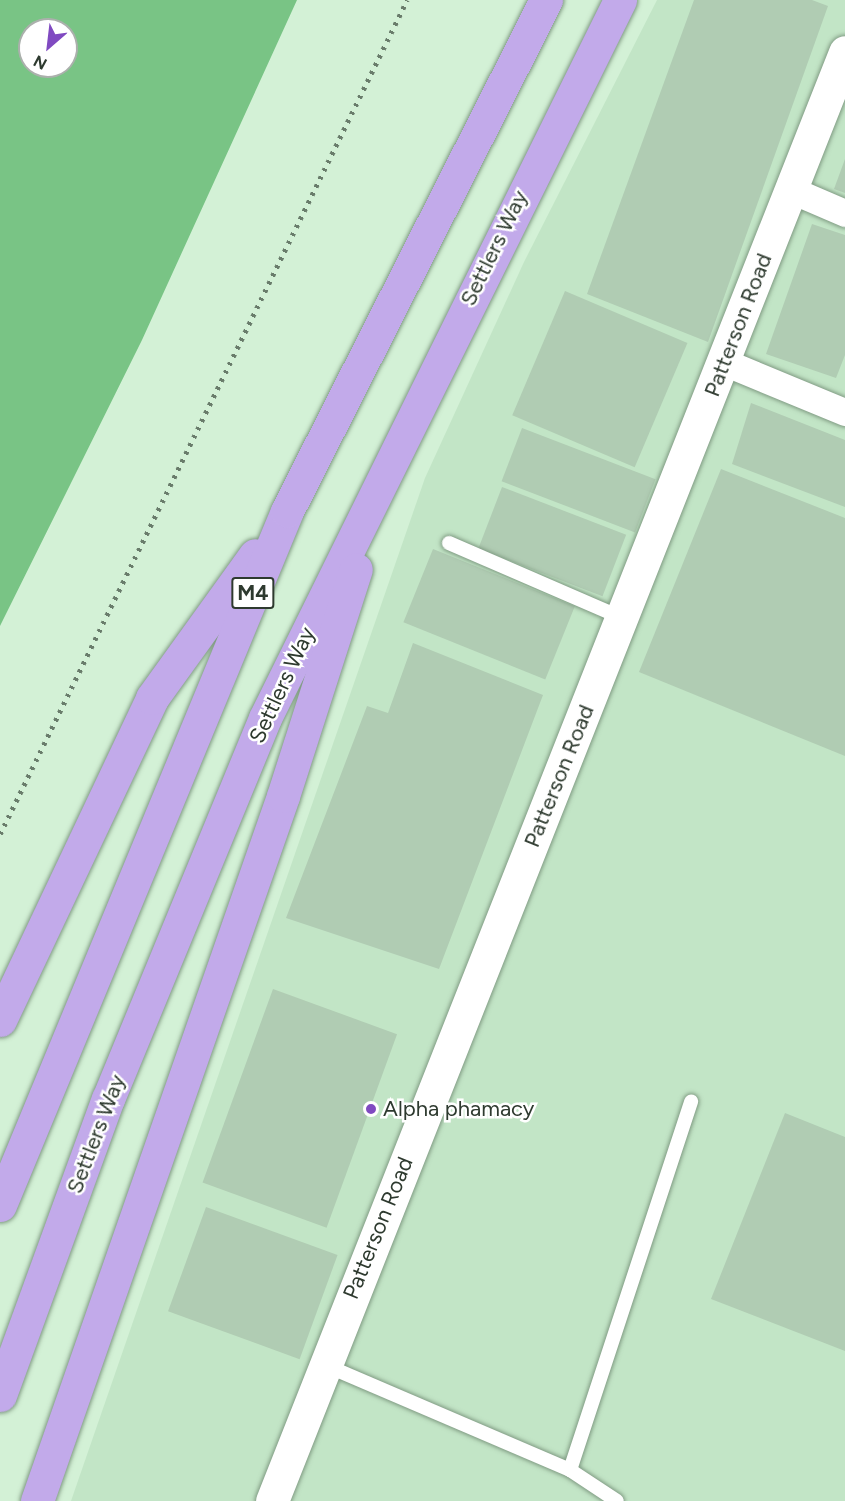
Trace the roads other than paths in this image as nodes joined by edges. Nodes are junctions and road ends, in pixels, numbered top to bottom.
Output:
1 (546, 0) edge
2 (620, 0) edge
3 (845, 52) edge
4 (789, 189) junction
5 (845, 213) edge
6 (724, 362) junction
7 (845, 412) edge
8 (392, 459) junction
9 (287, 511) junction
10 (449, 543) dead end
11 (622, 618) junction
12 (0, 1020) edge
13 (691, 1101) dead end
14 (0, 1205) edge
15 (325, 1365) junction
16 (0, 1395) edge
17 (570, 1470) junction
18 (37, 1501) edge
19 (272, 1501) edge
20 (617, 1501) edge

1 - 9 highway, M4
2 - 8 highway, Settlers Way
3 - 4 street, Patterson Road
4 - 5 street
4 - 6 street, Patterson Road
6 - 7 street
6 - 11 street, Patterson Road
8 - 16 highway, Settlers Way
8 - 18 highway
9 - 12 highway
9 - 14 highway, M4
10 - 11 lane
11 - 15 street, Patterson Road
13 - 17 lane
15 - 17 lane
15 - 19 street, Patterson Road
17 - 20 lane

